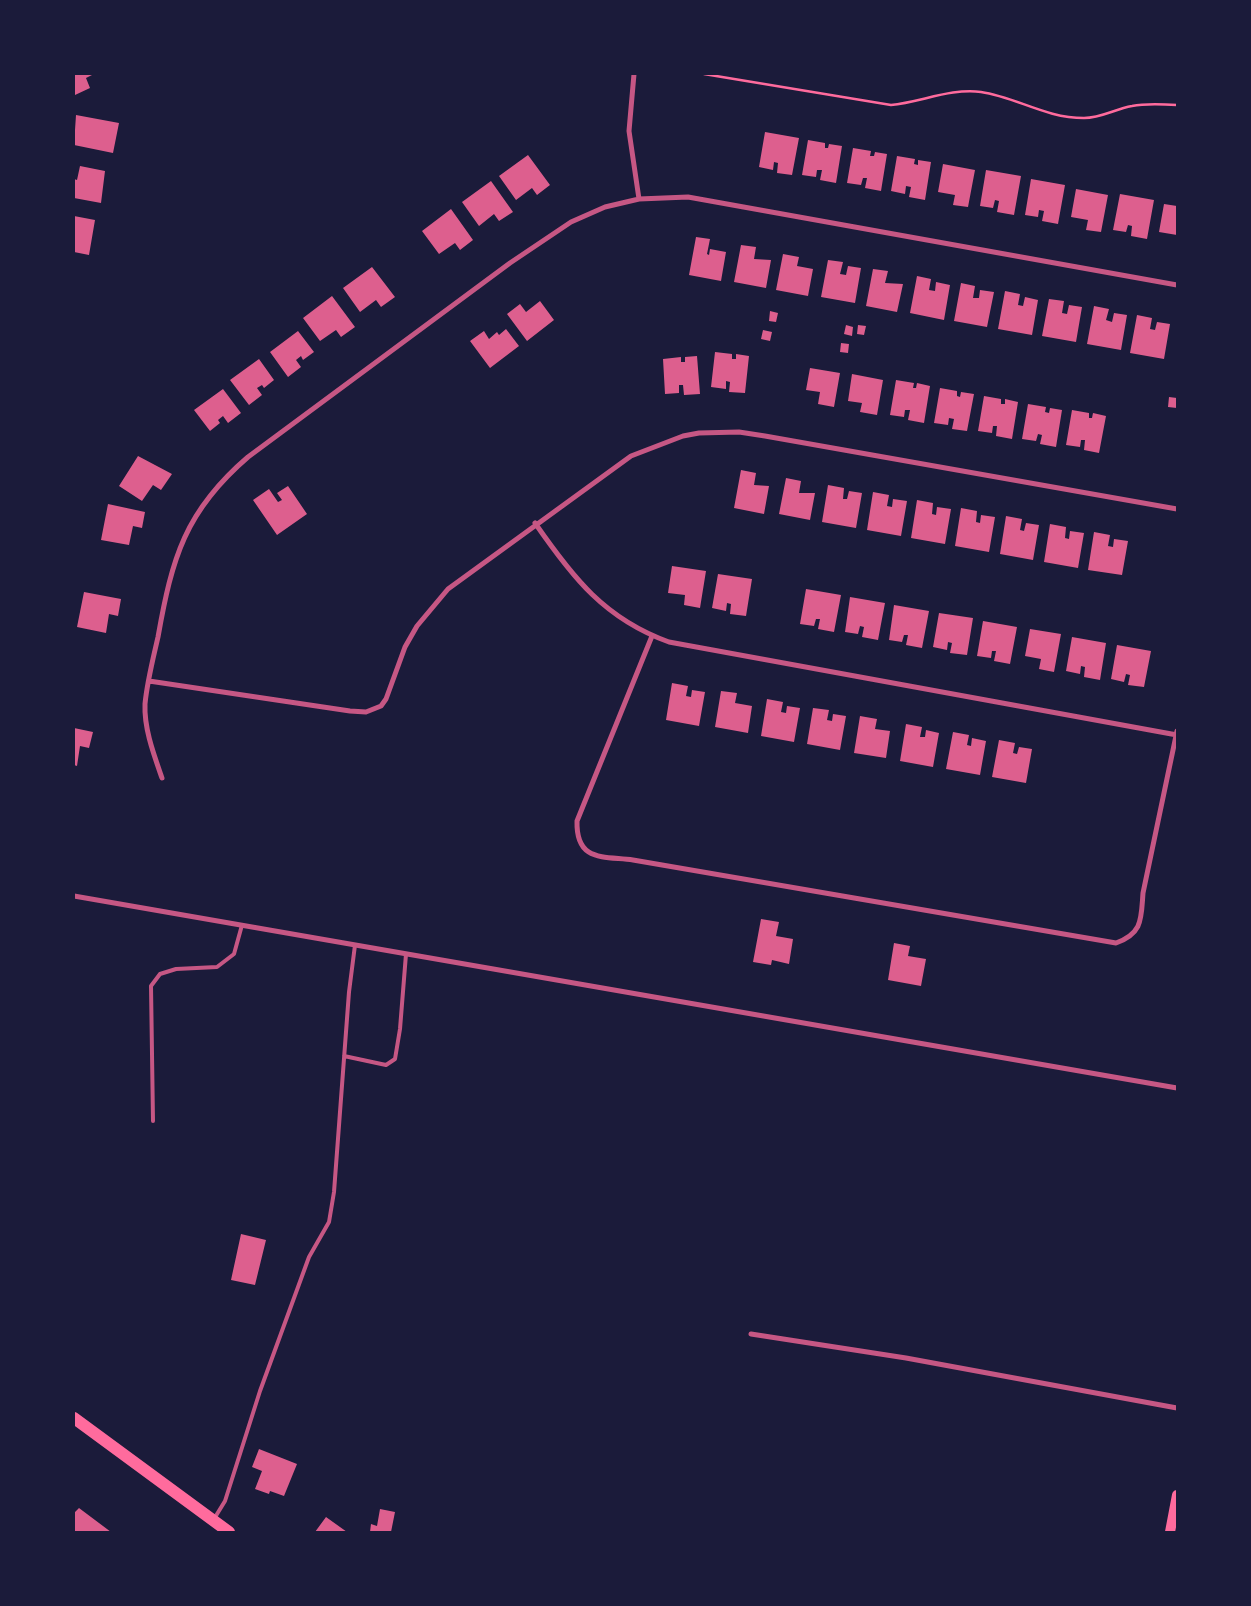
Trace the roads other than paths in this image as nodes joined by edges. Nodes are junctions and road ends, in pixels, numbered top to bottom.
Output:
1 (634, 74) edge
2 (639, 199) junction
3 (1177, 284) edge
4 (1177, 509) edge
5 (535, 523) junction
6 (652, 636) junction
7 (150, 680) junction
8 (1177, 733) edge
9 (162, 778) dead end
10 (74, 896) edge
11 (242, 925) junction
12 (355, 945) junction
13 (406, 954) junction
14 (344, 1056) junction
15 (1177, 1088) edge
16 (153, 1121) dead end
17 (752, 1334) dead end
18 (1177, 1408) edge
19 (74, 1418) edge
20 (1177, 1495) edge
21 (213, 1521) junction
22 (229, 1532) edge
23 (1170, 1532) edge

1 - 2 street
2 - 3 street
2 - 7 street
4 - 5 street
5 - 6 street
5 - 7 street
6 - 8 street
6 - 8 street
7 - 9 street
10 - 11 street
11 - 12 street
11 - 16 lane
12 - 13 street
12 - 14 lane
13 - 14 lane
13 - 15 street
14 - 21 lane
17 - 18 street
19 - 21 main road
20 - 23 main road
21 - 22 main road

